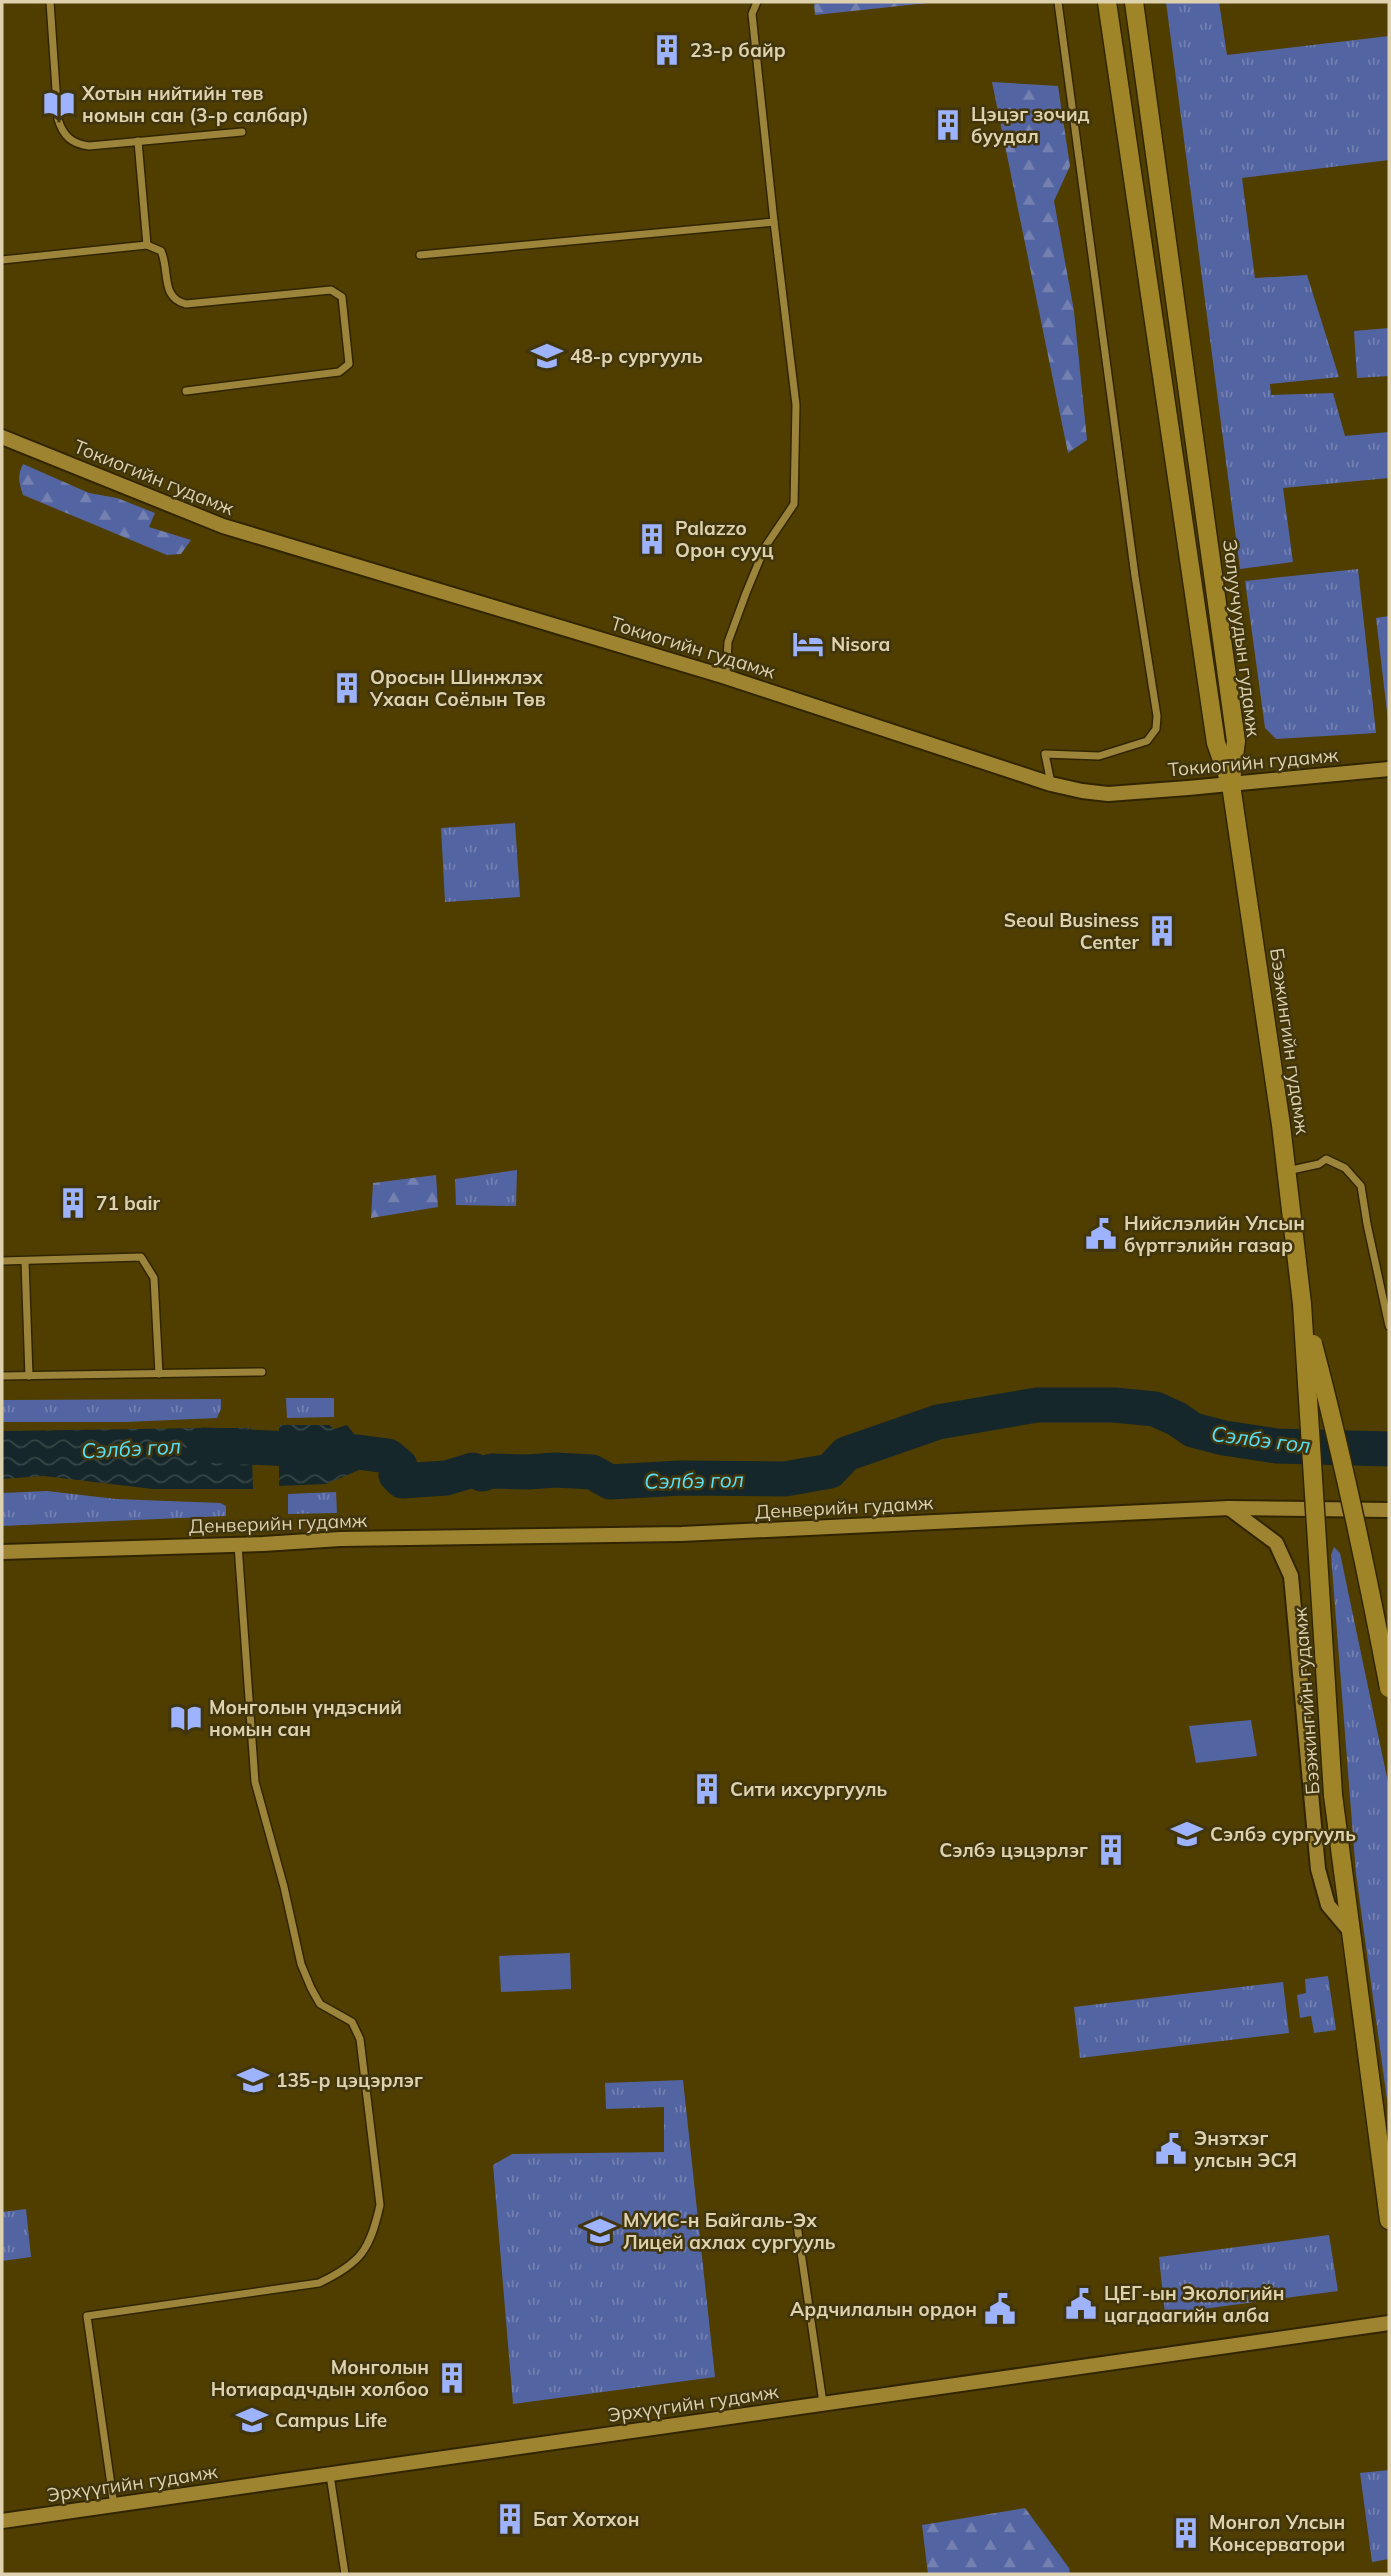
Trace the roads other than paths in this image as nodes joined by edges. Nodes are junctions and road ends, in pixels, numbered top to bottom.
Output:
1 (50, 2) edge
2 (757, 2) edge
3 (1058, 2) edge
4 (1107, 2) edge
5 (1134, 2) edge
6 (242, 132) dead end
7 (138, 141) junction
8 (774, 222) junction
9 (147, 245) junction
10 (420, 255) dead end
11 (2, 260) edge
12 (186, 391) dead end
13 (2, 438) edge
14 (726, 677) junction
15 (1389, 769) edge
16 (1051, 784) junction
17 (1231, 785) junction
18 (1287, 1171) junction
19 (2, 1261) edge
20 (25, 1261) junction
21 (1302, 1304) junction
22 (1389, 1326) edge
23 (262, 1372) dead end
24 (159, 1374) junction
25 (2, 1376) edge
26 (29, 1376) junction
27 (1229, 1508) junction
28 (1384, 1510) edge
29 (238, 1545) junction
30 (2, 1552) edge
31 (1389, 1688) edge
32 (1350, 1931) junction
33 (796, 2218) dead end
34 (1389, 2218) edge
35 (1389, 2323) edge
36 (823, 2403) junction
37 (330, 2475) junction
38 (114, 2506) junction
39 (2, 2521) edge
40 (345, 2574) edge

1 - 7 street
2 - 8 street
3 - 16 street
4 - 17 main road, Залуучуудын гудамж
5 - 17 main road, Залуучуудын гудамж
6 - 7 street
7 - 9 street
8 - 10 street
8 - 14 street
9 - 11 street
9 - 12 street
13 - 14 main road, Токиогийн гудамж
14 - 16 main road, Токиогийн гудамж
15 - 17 main road, Токиогийн гудамж
16 - 17 main road, Токиогийн гудамж
17 - 18 main road, Бээжингийн гудамж
18 - 21 main road, Бээжингийн гудамж
18 - 22 street
19 - 20 street
20 - 24 street
20 - 26 street
21 - 31 main road, Бээжингийн гудамж, bridge
21 - 32 main road, Бээжингийн гудамж, bridge
23 - 24 street
24 - 26 street
25 - 26 street
27 - 28 main road, Денверийн гудамж
27 - 29 main road, Денверийн гудамж
27 - 32 main road
29 - 30 main road, Денверийн гудамж
29 - 38 street
32 - 34 main road, Бээжингийн гудамж
33 - 36 street
35 - 36 main road, Эрхүүгийн гудамж
36 - 37 main road, Эрхүүгийн гудамж
37 - 38 main road, Эрхүүгийн гудамж
37 - 40 street
38 - 39 main road, Эрхүүгийн гудамж

